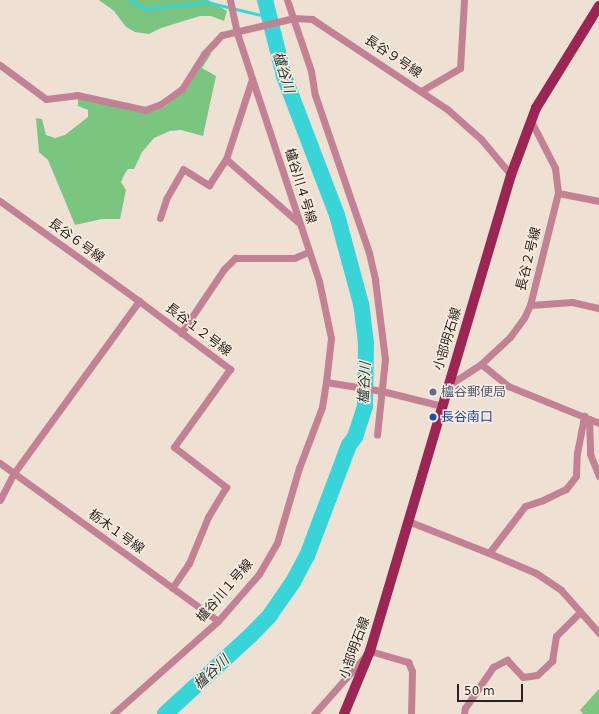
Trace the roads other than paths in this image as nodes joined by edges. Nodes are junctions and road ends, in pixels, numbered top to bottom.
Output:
1 (287, 0) edge
2 (464, 0) edge
3 (230, 1) edge
4 (599, 6) edge
5 (294, 18) junction
6 (237, 33) junction
7 (0, 65) edge
8 (252, 79) junction
9 (421, 91) junction
10 (531, 121) junction
11 (226, 159) junction
12 (511, 175) junction
13 (558, 193) junction
14 (0, 201) edge
15 (599, 201) edge
16 (160, 218) dead end
17 (298, 222) junction
18 (308, 252) junction
19 (139, 301) junction
20 (530, 305) junction
21 (599, 308) edge
22 (182, 333) junction
23 (481, 364) junction
24 (326, 382) junction
25 (448, 386) junction
26 (382, 391) junction
27 (442, 406) junction
28 (586, 417) junction
29 (599, 423) edge
30 (377, 435) dead end
31 (0, 463) edge
32 (14, 473) junction
33 (599, 476) edge
34 (0, 500) edge
35 (408, 520) junction
36 (489, 553) junction
37 (172, 588) junction
38 (580, 612) junction
39 (218, 621) junction
40 (599, 634) edge
41 (370, 651) junction
42 (113, 714) edge
43 (314, 714) edge
44 (344, 714) edge
45 (411, 714) edge
46 (464, 714) edge

1 - 5 street
2 - 9 street
3 - 6 street, 櫨谷川４号線
4 - 10 main road, 小部明石線
5 - 6 street, 長谷９号線
5 - 9 street, 長谷９号線
5 - 26 street
6 - 7 street, 長谷９号線
6 - 8 street, 櫨谷川４号線
8 - 11 street
8 - 17 street, 櫨谷川４号線
9 - 12 street, 長谷９号線
10 - 12 main road, 小部明石線
10 - 13 street
11 - 16 street
11 - 17 street
12 - 25 main road, 小部明石線
13 - 15 street
13 - 20 street, 長谷２号線
14 - 19 street, 長谷６号線
17 - 18 street, 櫨谷川４号線
18 - 22 street
18 - 24 street, 櫨谷川４号線
19 - 22 street, 長谷１２号線
19 - 32 street
20 - 21 street, 長谷２号線
20 - 23 street
22 - 37 street, 長谷１２号線
23 - 25 street
23 - 28 street
24 - 26 street
24 - 39 street, 櫨谷川１号線
25 - 27 main road, 小部明石線
26 - 27 street
26 - 30 street
27 - 35 main road, 小部明石線
28 - 29 street
28 - 33 street
28 - 36 street
31 - 32 street, 栃木１号線
32 - 34 street
32 - 37 street, 栃木１号線
35 - 36 street
35 - 41 main road, 小部明石線
36 - 38 street
37 - 39 street, 栃木１号線
38 - 40 street
38 - 46 street
39 - 42 street, 櫨谷川１号線
41 - 43 street
41 - 44 main road, 小部明石線
41 - 45 street

